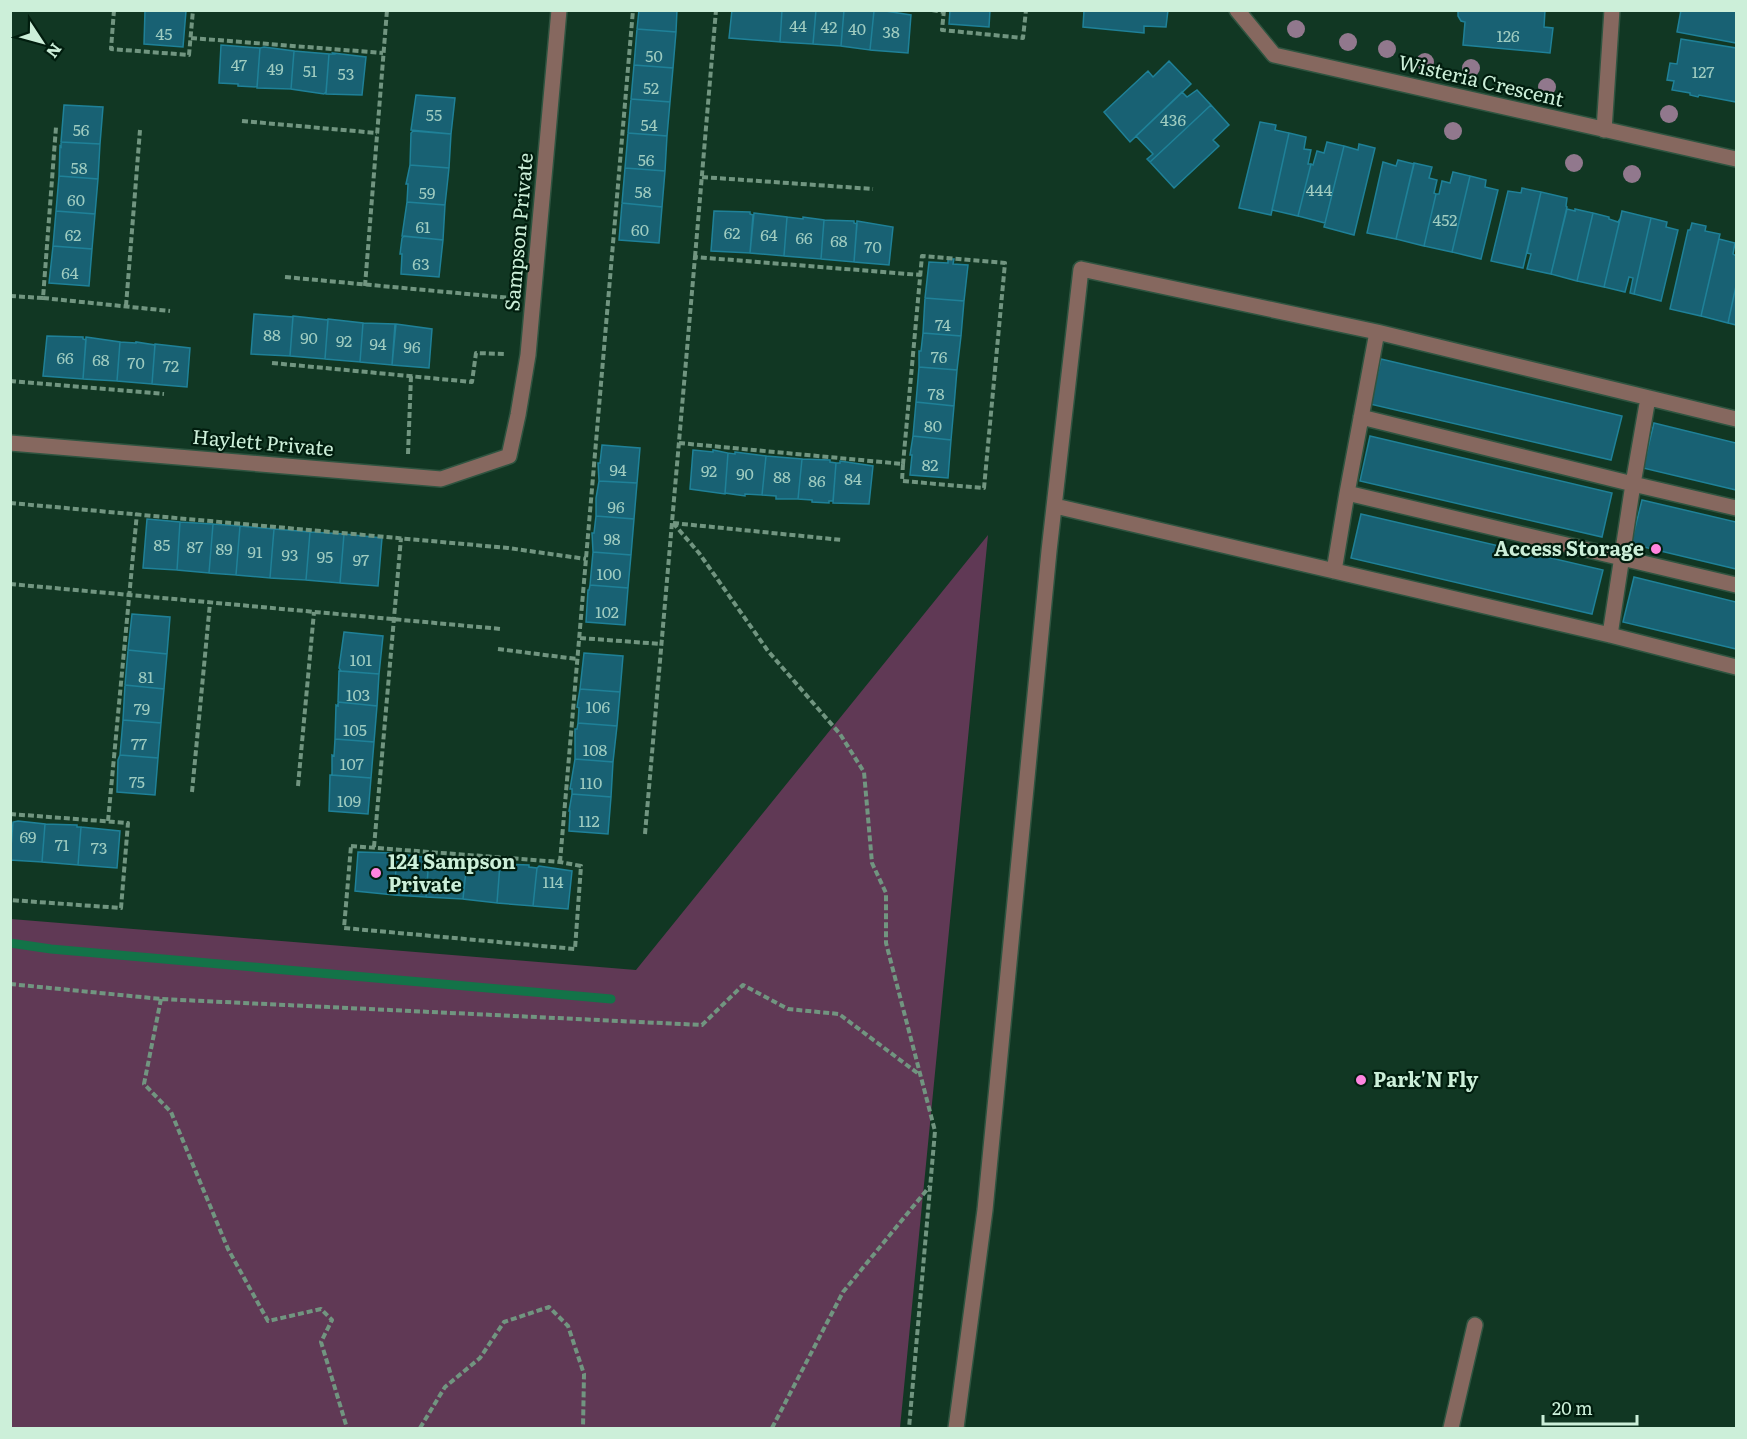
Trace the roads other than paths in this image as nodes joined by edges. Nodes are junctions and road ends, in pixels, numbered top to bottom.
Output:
1 (559, 10) edge
2 (1238, 10) edge
3 (1612, 10) edge
4 (1604, 130) junction
5 (1737, 159) edge
6 (1377, 332) junction
7 (1648, 398) junction
8 (1361, 417) junction
9 (1737, 419) edge
10 (10, 443) edge
11 (509, 456) joint
12 (1633, 484) junction
13 (1347, 493) junction
14 (1054, 507) junction
15 (1737, 507) edge
16 (1621, 559) junction
17 (1334, 571) junction
18 (1737, 585) edge
19 (1610, 635) junction
20 (1737, 668) edge
21 (1475, 1325) dead end
22 (956, 1428) edge
23 (1451, 1428) edge

1 - 11 street, Sampson Private
2 - 4 street, Wisteria Crescent
3 - 4 street
4 - 5 street, Wisteria Crescent
6 - 7 street
6 - 8 street
6 - 14 street
7 - 9 street
7 - 12 street
8 - 12 street
8 - 13 street
10 - 11 street, Haylett Private
12 - 15 street
12 - 16 street
13 - 16 street
13 - 17 street
14 - 17 street
14 - 22 street
16 - 18 street
16 - 19 street
17 - 19 street
19 - 20 street
21 - 23 street

